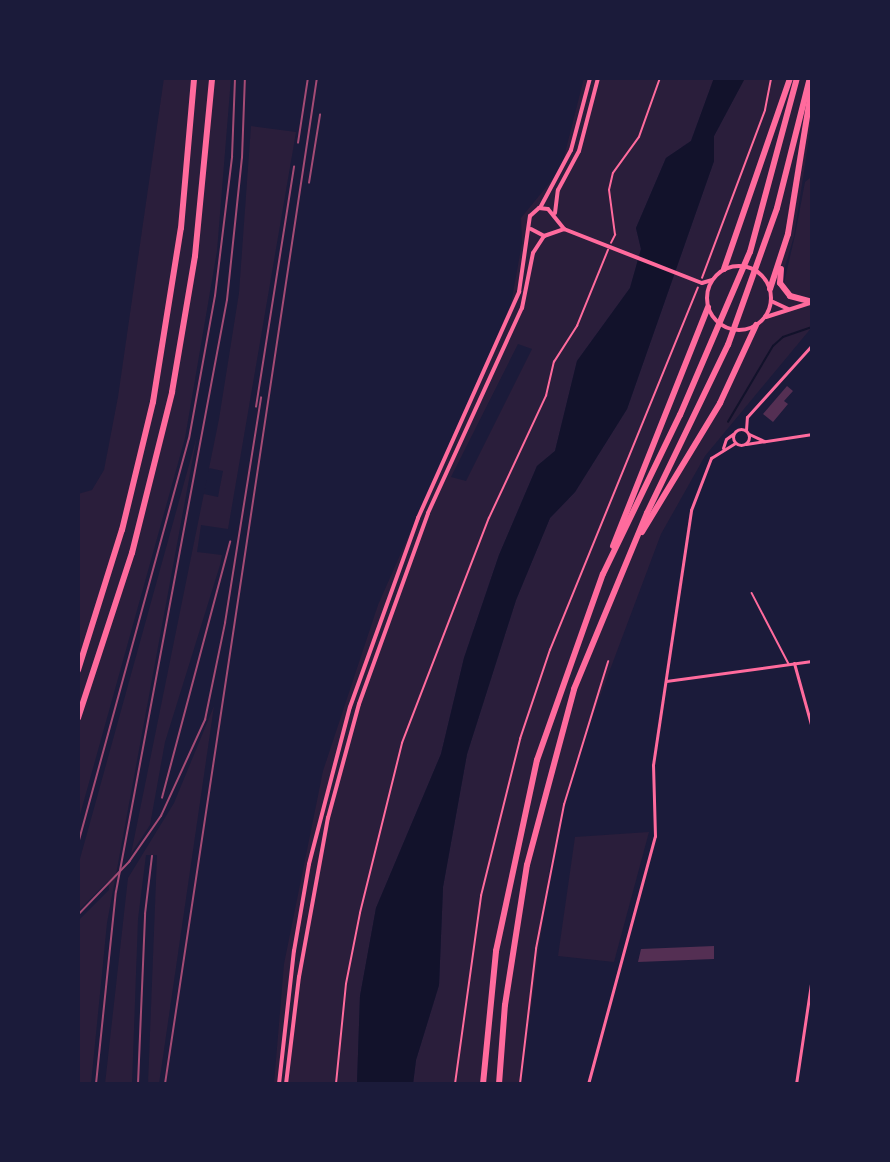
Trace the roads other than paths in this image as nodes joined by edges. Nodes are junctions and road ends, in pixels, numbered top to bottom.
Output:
1 (194, 78) edge
2 (212, 78) edge
3 (590, 78) edge
4 (598, 78) edge
5 (790, 78) edge
6 (797, 78) edge
7 (811, 79) edge
8 (539, 208) junction
9 (556, 216) junction
10 (530, 228) junction
11 (564, 229) junction
12 (551, 233) junction
13 (544, 236) junction
14 (781, 263) junction
15 (724, 269) junction
16 (712, 280) junction
17 (702, 283) junction
18 (770, 289) junction
19 (707, 292) junction
20 (771, 301) junction
21 (812, 302) edge
22 (708, 307) junction
23 (789, 309) junction
24 (765, 317) junction
25 (756, 325) junction
26 (812, 345) edge
27 (746, 430) junction
28 (734, 433) junction
29 (749, 434) junction
30 (812, 434) edge
31 (764, 441) junction
32 (735, 443) junction
33 (746, 444) junction
34 (723, 448) junction
35 (632, 548) junction
36 (603, 574) junction
37 (752, 593) dead end
38 (812, 661) edge
39 (791, 664) junction
40 (78, 670) edge
41 (665, 681) junction
42 (78, 718) edge
43 (812, 728) edge
44 (812, 977) edge
45 (279, 1084) edge
46 (286, 1084) edge
47 (483, 1084) edge
48 (499, 1084) edge
49 (588, 1084) edge
50 (796, 1084) edge

1 - 40 highway
2 - 42 highway
3 - 8 street
4 - 9 street
5 - 15 highway
6 - 36 highway
7 - 14 highway
7 - 35 highway
8 - 9 street
8 - 10 street
9 - 11 street
9 - 12 street
10 - 13 street
10 - 45 street
11 - 12 street
11 - 17 street
12 - 13 street
13 - 46 street
14 - 18 highway
14 - 21 highway
15 - 16 street
15 - 18 street
16 - 17 street
16 - 19 street
17 - 19 street
18 - 20 street
19 - 22 street
20 - 23 street
20 - 24 street
21 - 23 street
22 - 25 street
22 - 36 highway
23 - 24 street
24 - 25 street
25 - 35 highway
26 - 27 street
27 - 28 street
27 - 29 street
28 - 32 street
28 - 34 street
29 - 31 street
29 - 33 street
30 - 31 street
31 - 33 street
32 - 33 street
32 - 34 street
34 - 41 street
35 - 48 highway
36 - 47 highway
37 - 39 lane
38 - 39 street
39 - 41 street
39 - 43 street
41 - 49 street
44 - 50 street

